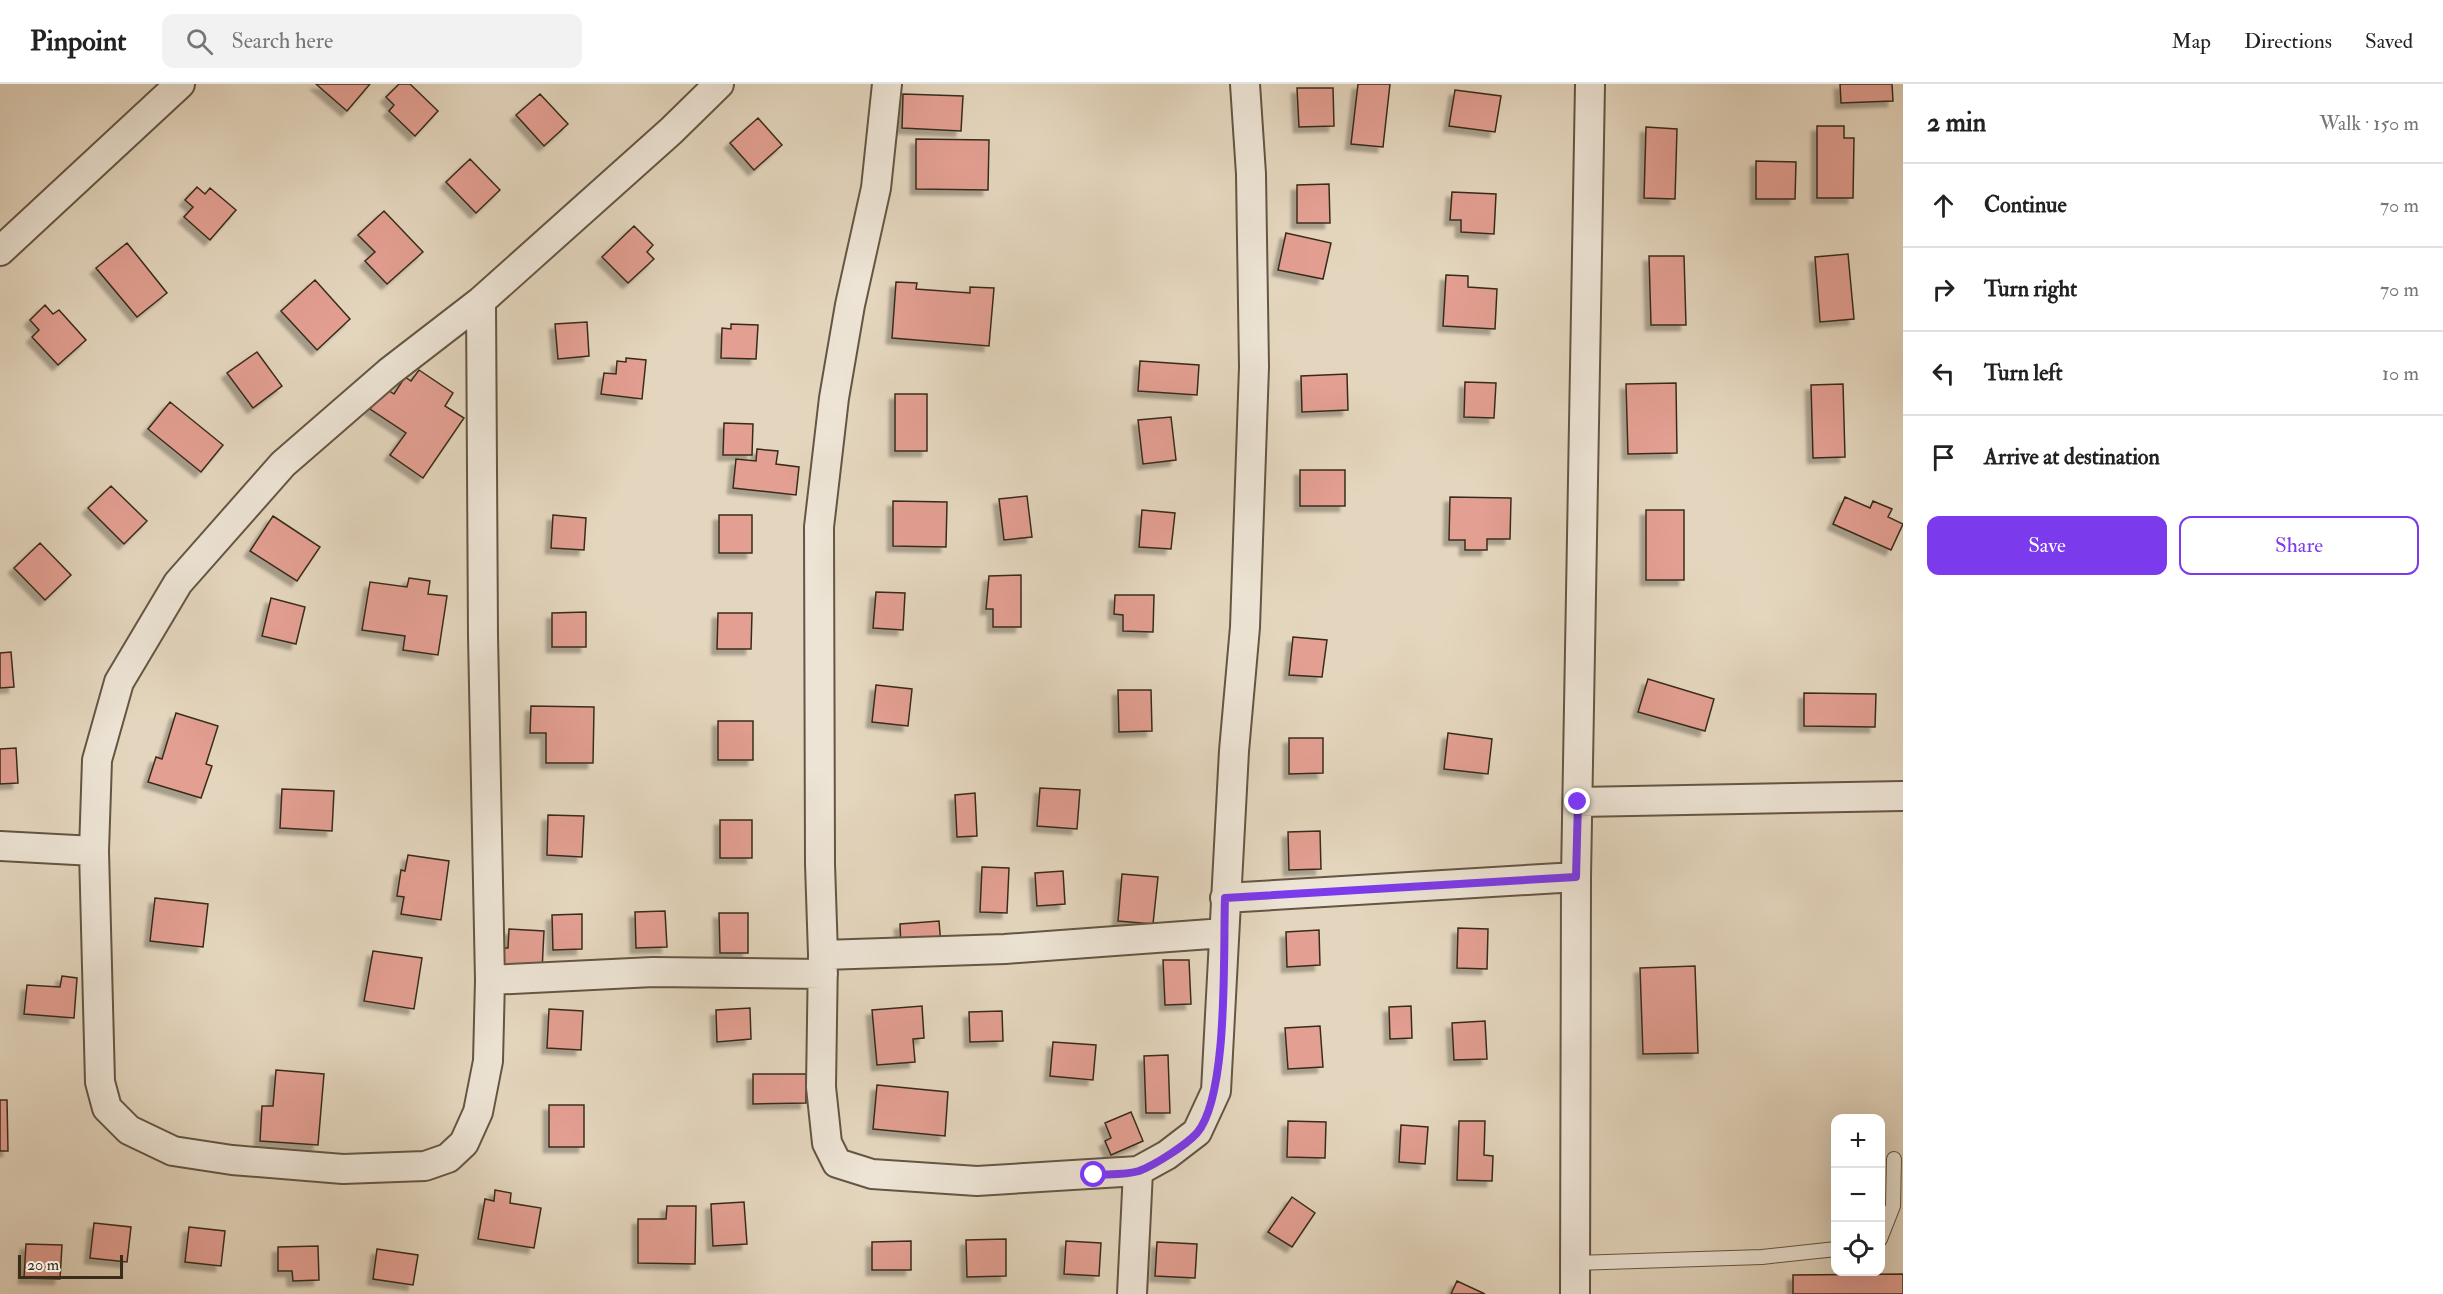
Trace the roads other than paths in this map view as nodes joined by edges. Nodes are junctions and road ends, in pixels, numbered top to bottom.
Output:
1 (180, 84) edge
2 (719, 84) edge
3 (887, 84) edge
4 (1245, 84) edge
5 (1590, 84) edge
6 (0, 251) edge
7 (481, 301) junction
8 (1903, 796) edge
9 (1578, 802) junction
10 (0, 846) edge
11 (94, 851) junction
12 (1576, 877) junction
13 (1225, 898) junction
14 (1224, 933) junction
15 (823, 964) junction
16 (490, 980) junction
17 (1894, 1159) dead end
18 (1138, 1171) junction
19 (1885, 1228) edge
20 (1831, 1250) edge
21 (1575, 1263) junction
22 (1132, 1294) edge
23 (1575, 1294) edge

1 - 6 street
2 - 7 street
3 - 15 street
4 - 13 street
5 - 9 street
7 - 11 street
7 - 16 street
8 - 9 street
9 - 12 street
10 - 11 street
11 - 16 street
12 - 13 street
12 - 21 street
13 - 14 street
14 - 15 street
14 - 18 street
15 - 16 street
15 - 18 street
17 - 19 lane
18 - 22 street
20 - 21 lane
21 - 23 street

